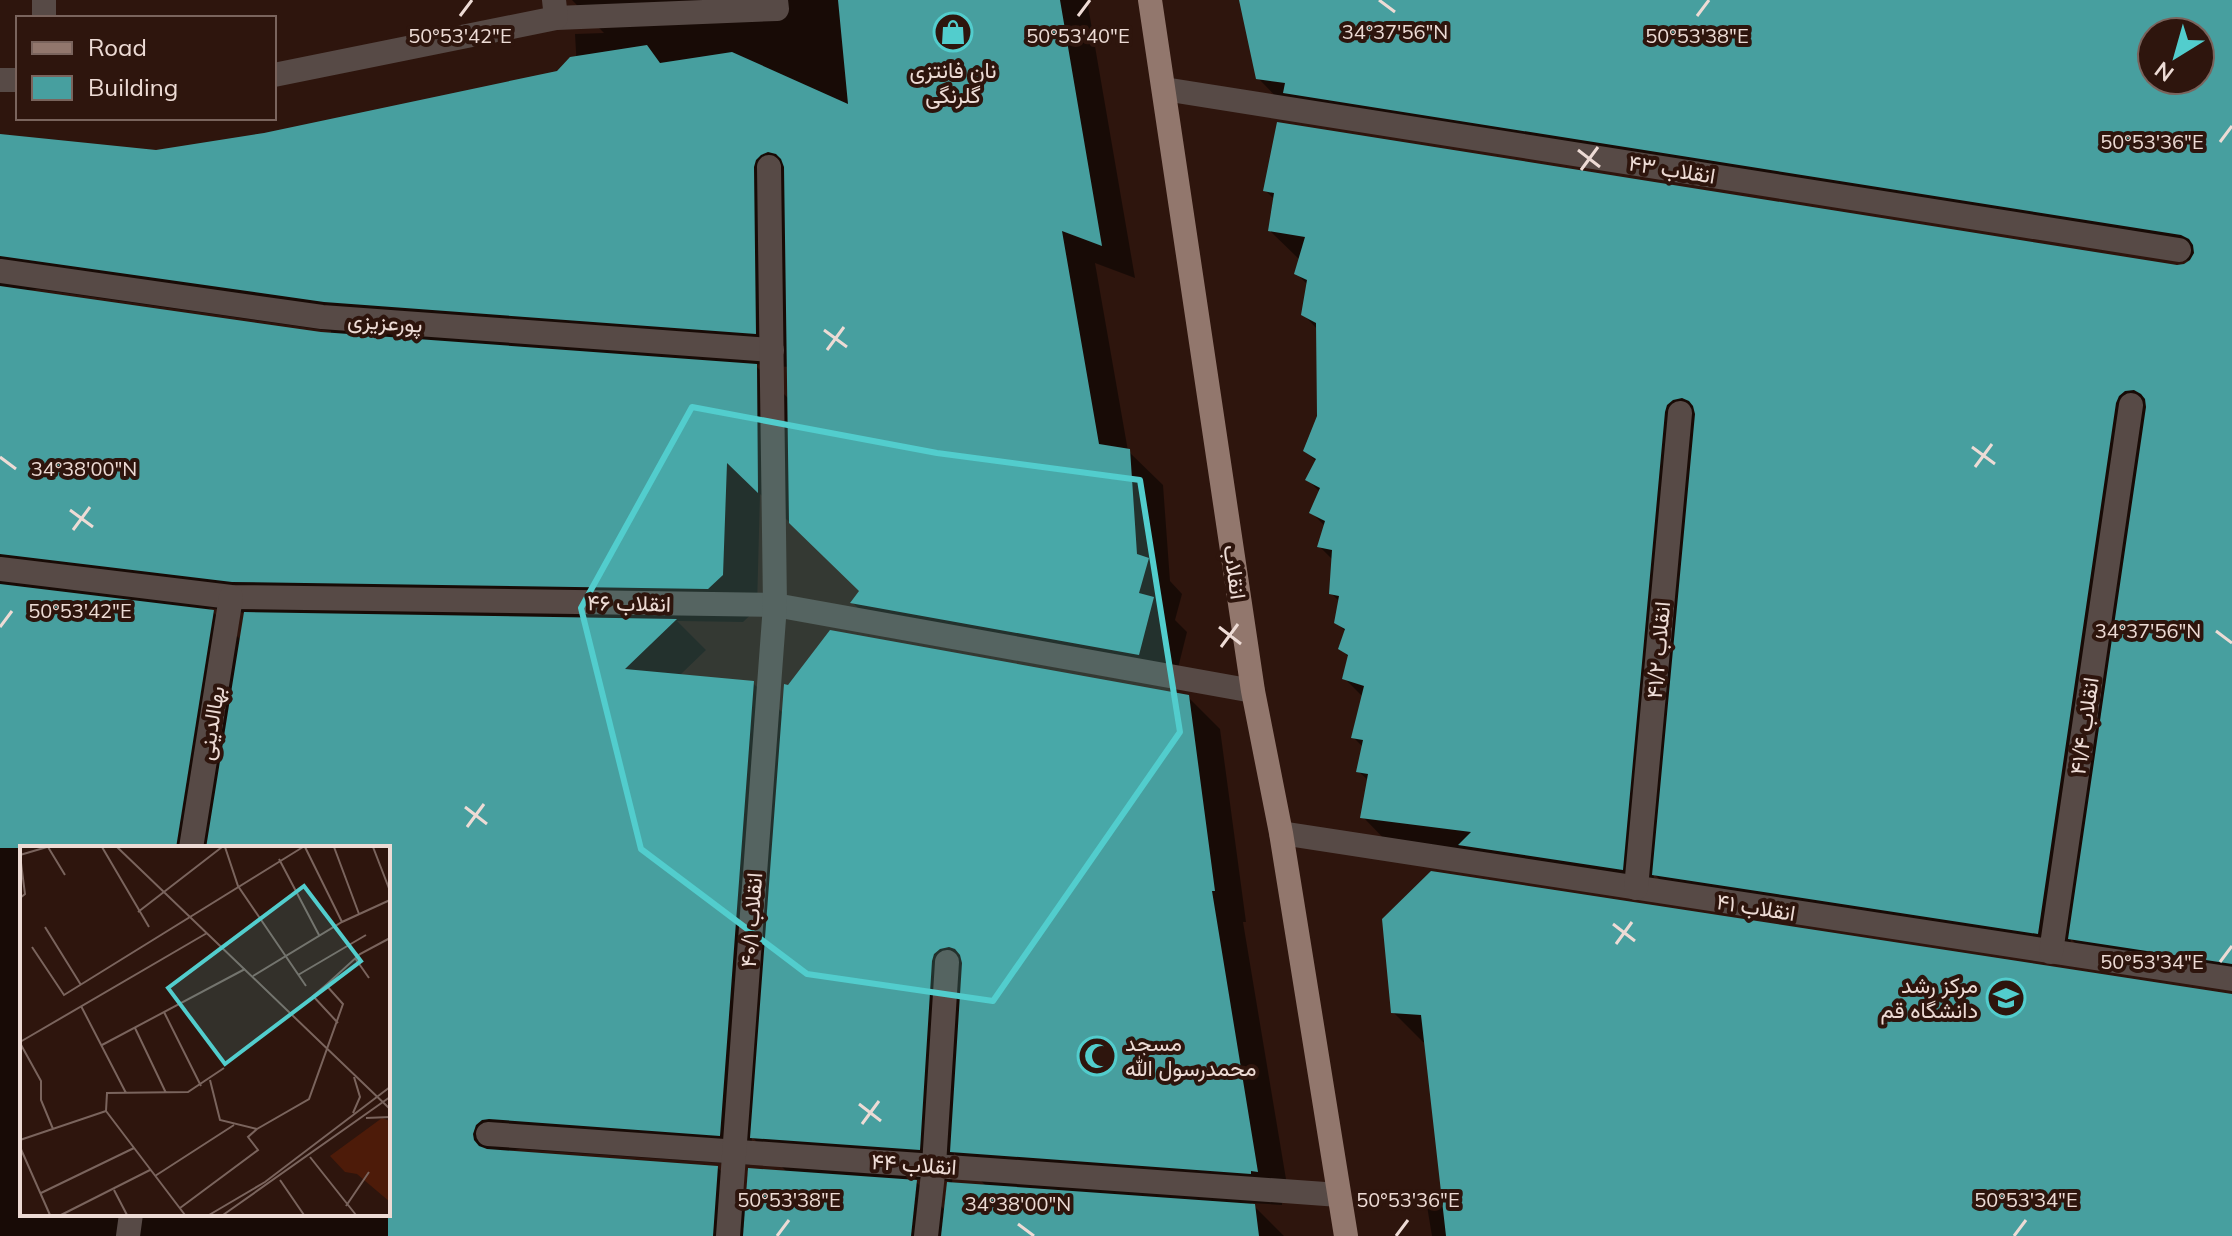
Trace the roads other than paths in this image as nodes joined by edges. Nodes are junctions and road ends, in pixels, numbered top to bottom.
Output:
1 (776, 0) edge
2 (1150, 0) edge
3 (555, 9) edge
4 (276, 75) edge
5 (1164, 89) junction
6 (769, 167) dead end
7 (2179, 250) dead end
8 (0, 271) edge
9 (772, 350) junction
10 (2131, 405) dead end
11 (1680, 413) dead end
12 (0, 569) edge
13 (231, 597) junction
14 (775, 605) junction
15 (1253, 691) junction
16 (1281, 833) junction
17 (191, 846) edge
18 (1636, 888) junction
19 (2051, 952) junction
20 (947, 962) dead end
21 (2232, 979) edge
22 (488, 1134) dead end
23 (734, 1151) junction
24 (934, 1165) junction
25 (1339, 1195) junction
26 (131, 1216) edge
27 (128, 1236) edge
28 (728, 1236) edge
29 (926, 1236) edge
30 (1346, 1236) edge

1 - 3 street
2 - 5 main road, انقلاب
3 - 4 street
5 - 7 street, انقلاب ۴۳
5 - 15 main road, انقلاب
6 - 9 street
8 - 9 street, پورعزیزی
9 - 14 street
10 - 19 street, انقلاب ۴۱/۴
11 - 18 street, انقلاب ۴۱/۲
12 - 13 street, انقلاب ۴۶
13 - 14 street, انقلاب ۴۶
13 - 17 street, بهاالدینی
14 - 15 street, انقلاب ۴۶
14 - 23 street, انقلاب ۴۰/۱
15 - 16 main road, انقلاب
16 - 18 street, انقلاب ۴۱
16 - 25 main road, انقلاب
18 - 19 street, انقلاب ۴۱
19 - 21 street, انقلاب ۴۱
20 - 24 street
22 - 23 street, انقلاب ۴۴
23 - 24 street, انقلاب ۴۴
23 - 28 street, انقلاب ۴۰/۱
24 - 25 street, انقلاب ۴۴
24 - 29 street
25 - 30 main road, انقلاب
26 - 27 street

